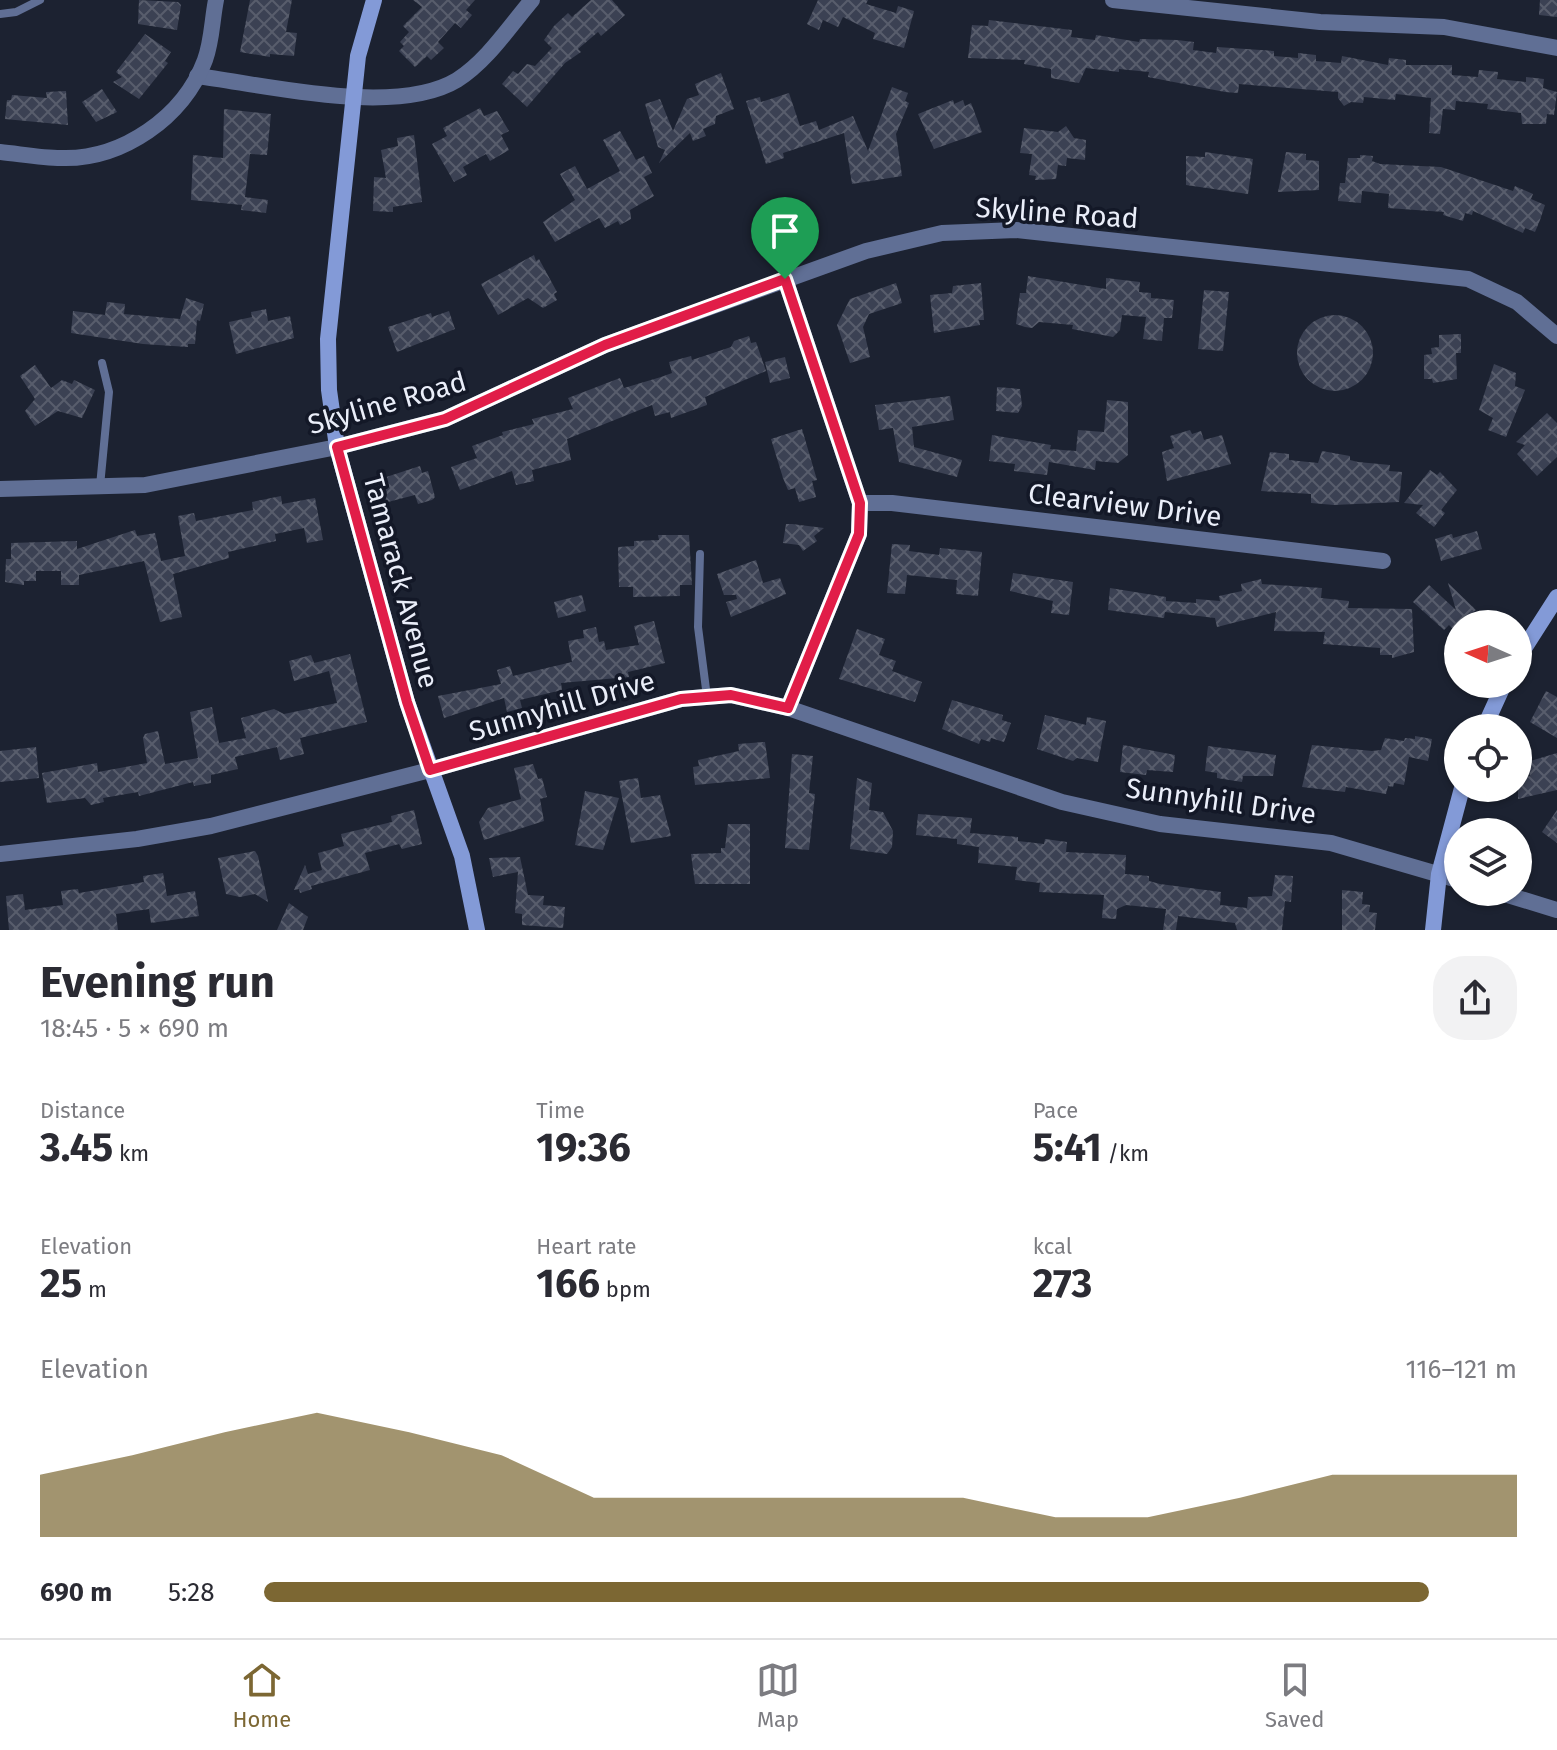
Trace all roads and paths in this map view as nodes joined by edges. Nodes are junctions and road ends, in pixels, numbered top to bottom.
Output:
1 (40, 0) edge
2 (216, 0) edge
3 (374, 0) edge
4 (532, 0) edge
5 (1113, 0) edge
6 (0, 14) edge
7 (1557, 48) edge
8 (197, 76) junction
9 (354, 96) junction
10 (0, 152) edge
11 (785, 279) junction
12 (1557, 336) edge
13 (102, 363) dead end
14 (337, 447) junction
15 (100, 486) junction
16 (0, 489) edge
17 (860, 503) junction
18 (700, 554) dead end
19 (1383, 561) dead end
20 (1557, 597) edge
21 (1532, 636) edge
22 (707, 697) junction
23 (788, 708) junction
24 (430, 770) junction
25 (1458, 802) edge
26 (0, 854) edge
27 (1439, 874) junction
28 (1444, 876) edge
29 (1532, 902) edge
30 (1557, 910) edge
31 (477, 930) edge
32 (1433, 930) edge

1 - 6 lane
2 - 8 street
3 - 9 main road, Tamarack Avenue
4 - 9 street
5 - 7 street
8 - 9 street
8 - 10 street
9 - 14 main road, Tamarack Avenue
11 - 12 street, Skyline Road
11 - 14 street, Skyline Road
11 - 17 street
13 - 15 lane
14 - 15 street, Skyline Road
14 - 24 main road, Tamarack Avenue
15 - 16 street, Skyline Road
17 - 19 street, Clearview Drive
17 - 23 street
18 - 22 lane
20 - 21 main road
22 - 23 street, Sunnyhill Drive
22 - 24 street, Sunnyhill Drive
23 - 27 street, Sunnyhill Drive
24 - 26 street, Sunnyhill Drive
24 - 31 main road, Tamarack Avenue
25 - 27 main road
27 - 28 street, Sunnyhill Drive
27 - 32 main road
29 - 30 street

